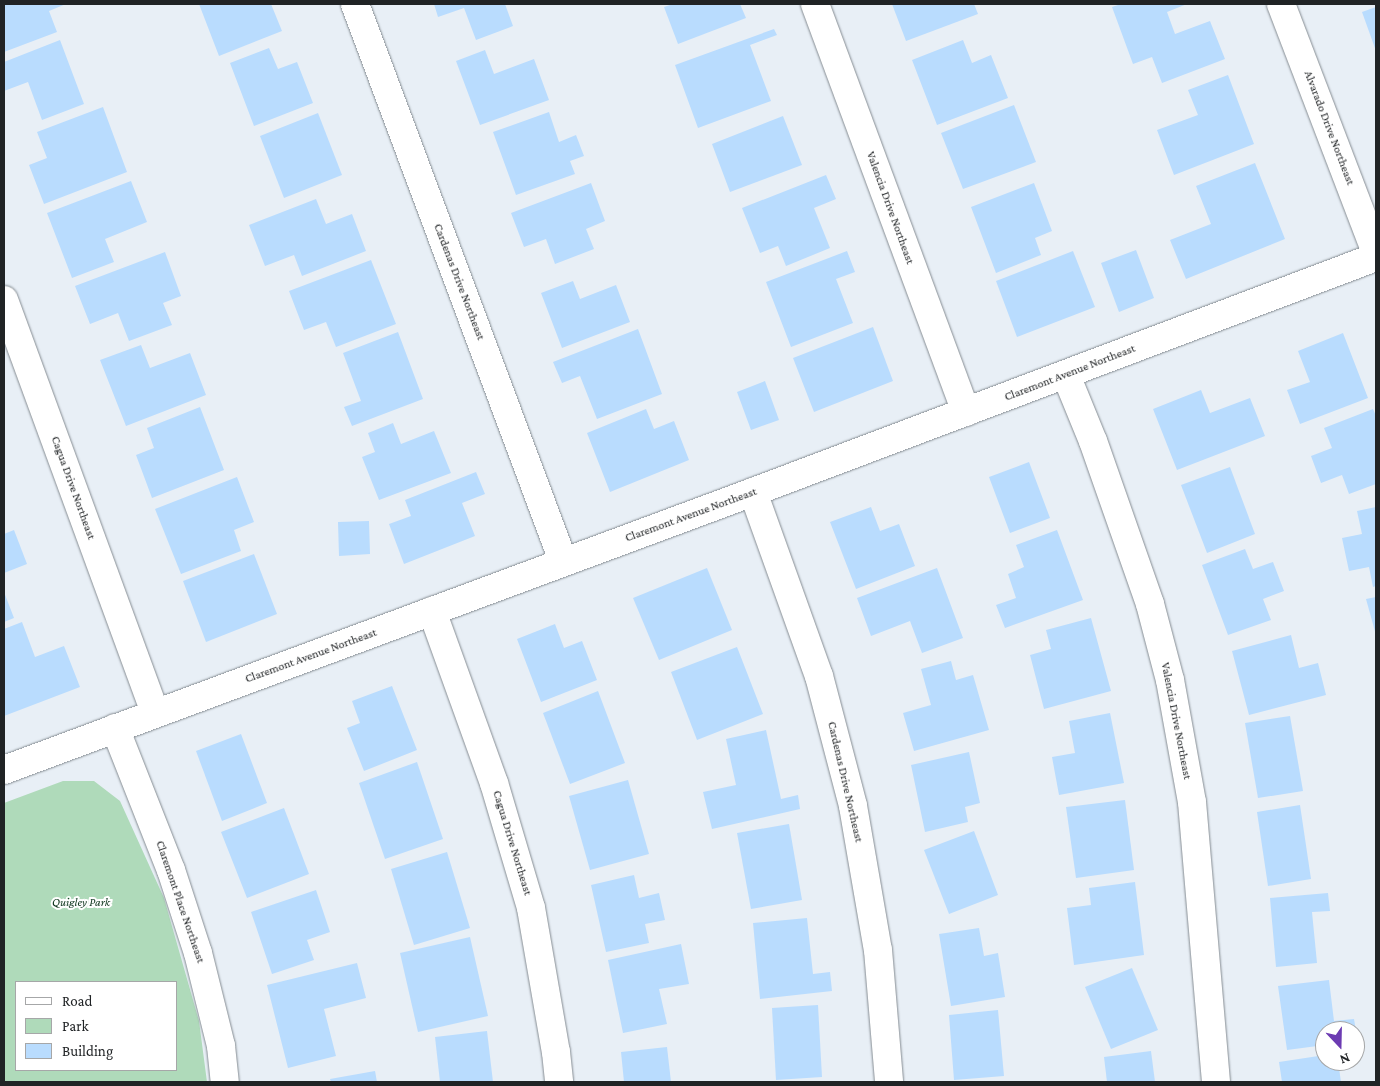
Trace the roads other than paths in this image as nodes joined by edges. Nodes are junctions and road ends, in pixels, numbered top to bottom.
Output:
1 (355, 4) edge
2 (815, 4) edge
3 (1281, 4) edge
4 (1376, 253) edge
5 (1376, 257) edge
6 (4, 300) edge
7 (1066, 374) junction
8 (966, 412) junction
9 (753, 492) junction
10 (563, 561) junction
11 (432, 611) junction
12 (155, 713) junction
13 (115, 728) junction
14 (4, 770) edge
15 (225, 1082) edge
16 (559, 1082) edge
17 (889, 1082) edge
18 (1216, 1082) edge

1 - 10 street, Cardenas Drive Northeast
2 - 8 street, Valencia Drive Northeast
3 - 4 street, Alvarado Drive Northeast
5 - 7 street, Claremont Avenue Northeast
6 - 12 street, Cagua Drive Northeast
7 - 8 street, Claremont Avenue Northeast
7 - 18 street, Valencia Drive Northeast
8 - 9 street, Claremont Avenue Northeast
9 - 10 street, Claremont Avenue Northeast
9 - 17 street, Cardenas Drive Northeast
10 - 11 street, Claremont Avenue Northeast
11 - 12 street, Claremont Avenue Northeast
11 - 16 street, Cagua Drive Northeast
12 - 13 street, Claremont Avenue Northeast
13 - 14 street, Claremont Avenue Northeast
13 - 15 street, Claremont Place Northeast

